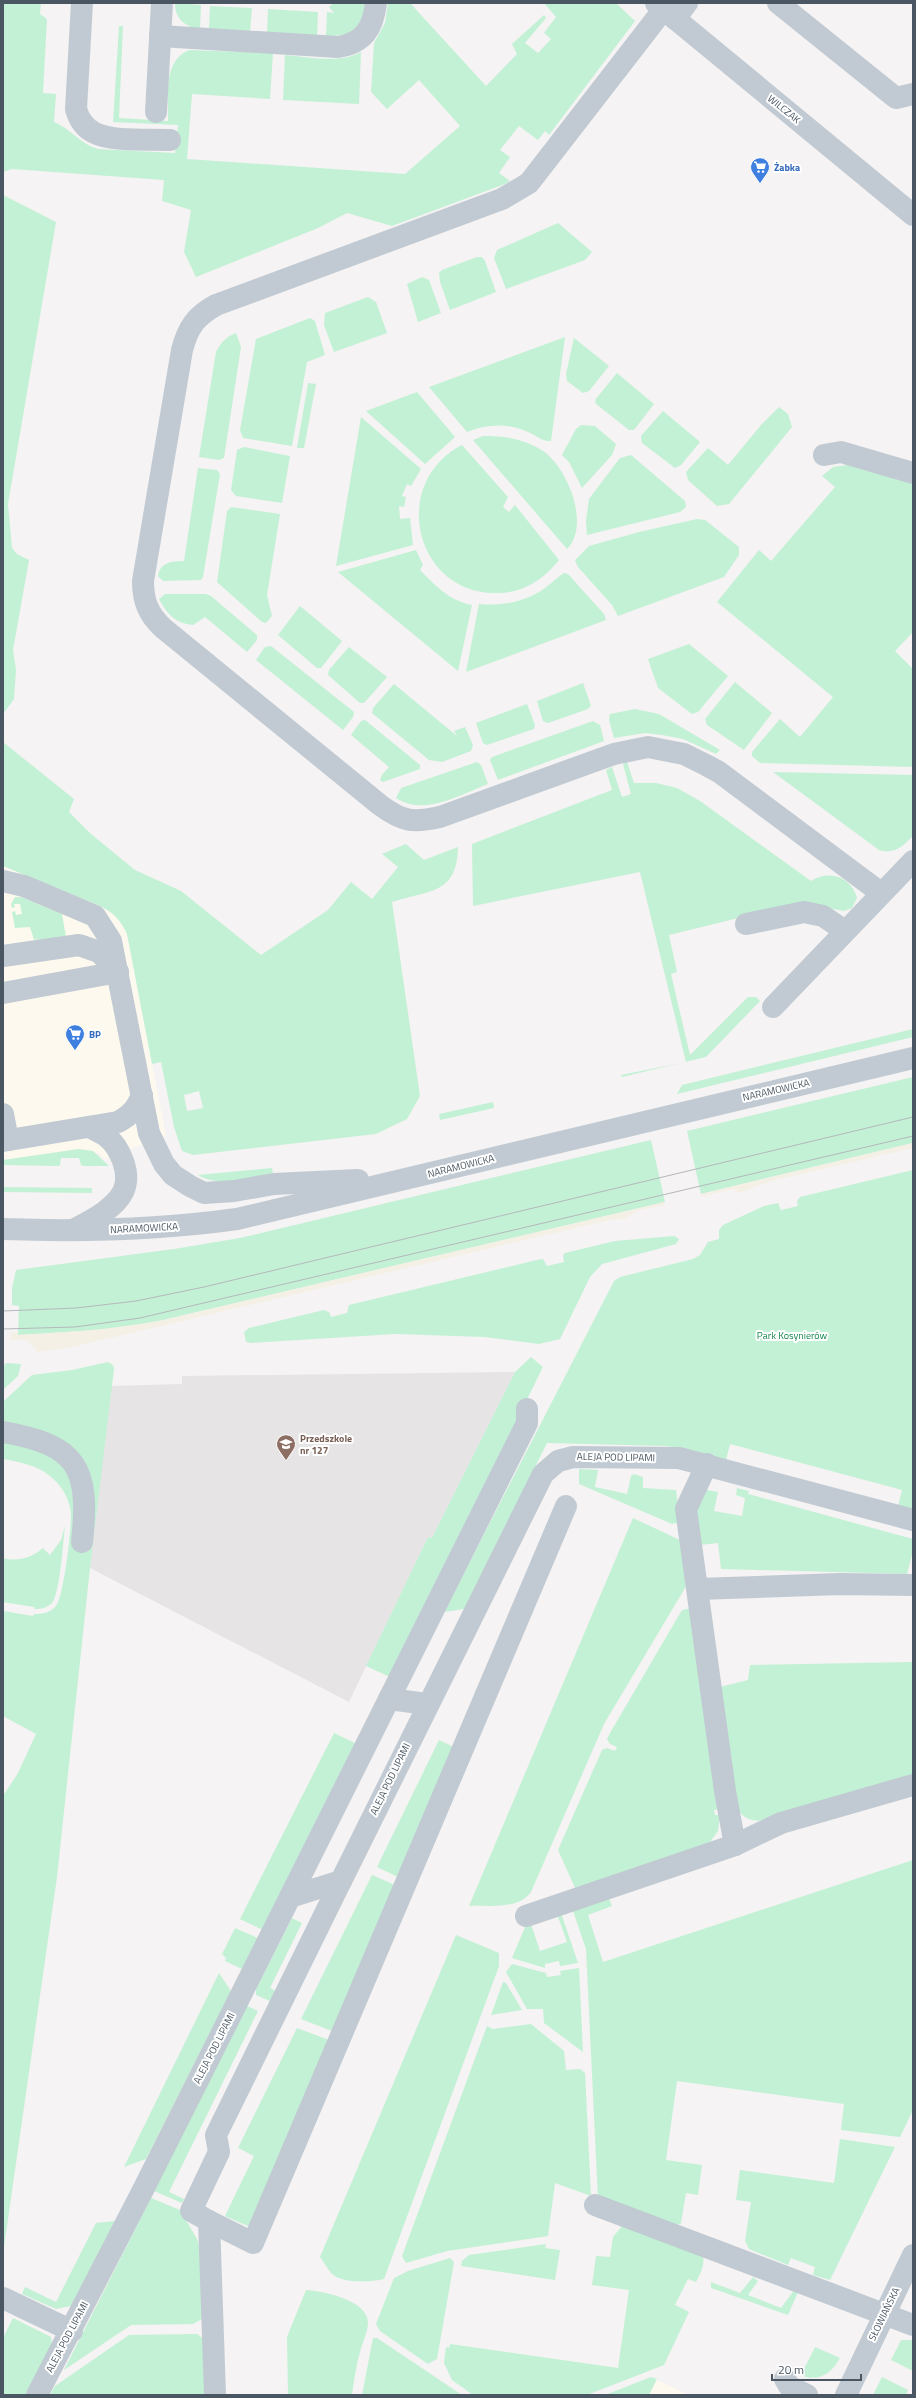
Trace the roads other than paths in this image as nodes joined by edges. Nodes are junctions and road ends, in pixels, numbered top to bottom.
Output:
1 (82, 3) edge
2 (162, 3) edge
3 (376, 3) edge
4 (778, 3) edge
5 (670, 9) edge
6 (160, 36) junction
7 (904, 96) edge
8 (156, 112) dead end
9 (170, 140) dead end
10 (913, 215) edge
11 (824, 455) dead end
12 (913, 472) edge
13 (913, 861) edge
14 (3, 881) edge
15 (881, 893) junction
16 (746, 924) dead end
17 (845, 931) junction
18 (3, 956) edge
19 (118, 972) junction
20 (3, 992) edge
21 (773, 1007) dead end
22 (913, 1058) edge
23 (142, 1095) junction
24 (3, 1114) edge
25 (90, 1128) junction
26 (5, 1141) edge
27 (413, 1177) junction
28 (3, 1229) edge
29 (70, 1231) junction
30 (527, 1409) dead end
31 (3, 1432) edge
32 (707, 1464) junction
33 (566, 1506) dead end
34 (913, 1520) edge
35 (82, 1542) dead end
36 (913, 1585) edge
37 (698, 1589) junction
38 (389, 1699) junction
39 (427, 1704) junction
40 (913, 1785) edge
41 (735, 1845) junction
42 (340, 1881) junction
43 (290, 1897) junction
44 (526, 1916) dead end
45 (595, 2205) dead end
46 (200, 2216) junction
47 (913, 2255) edge
48 (3, 2298) edge
49 (885, 2313) junction
50 (913, 2324) edge
51 (72, 2331) junction
52 (37, 2395) edge
53 (215, 2395) edge
54 (846, 2395) edge

1 - 9 street
2 - 6 street
3 - 6 street
4 - 7 street
5 - 10 street, WILCZAK
5 - 15 street
6 - 8 street
11 - 12 street
13 - 15 street
14 - 19 street
15 - 17 street
16 - 17 street
17 - 21 street
18 - 19 street
19 - 20 street
19 - 23 street
22 - 27 street, NARAMOWICKA
23 - 25 street
23 - 27 street
24 - 26 street
25 - 26 street
25 - 29 street
27 - 29 street, NARAMOWICKA
28 - 29 street, NARAMOWICKA
30 - 38 street, ALEJA POD LIPAMI
31 - 35 street
32 - 34 street, ALEJA POD LIPAMI
32 - 37 street
32 - 39 street, ALEJA POD LIPAMI
33 - 46 street
36 - 37 street
37 - 41 street
38 - 39 street
38 - 43 street, ALEJA POD LIPAMI
39 - 42 street, ALEJA POD LIPAMI
40 - 41 street
41 - 44 street
42 - 43 street
42 - 46 street, ALEJA POD LIPAMI
43 - 51 street, ALEJA POD LIPAMI
45 - 49 street
46 - 53 street
47 - 49 street, SŁOWIAŃSKA
48 - 51 street
49 - 50 street
49 - 54 street, SŁOWIAŃSKA
51 - 52 street, ALEJA POD LIPAMI

